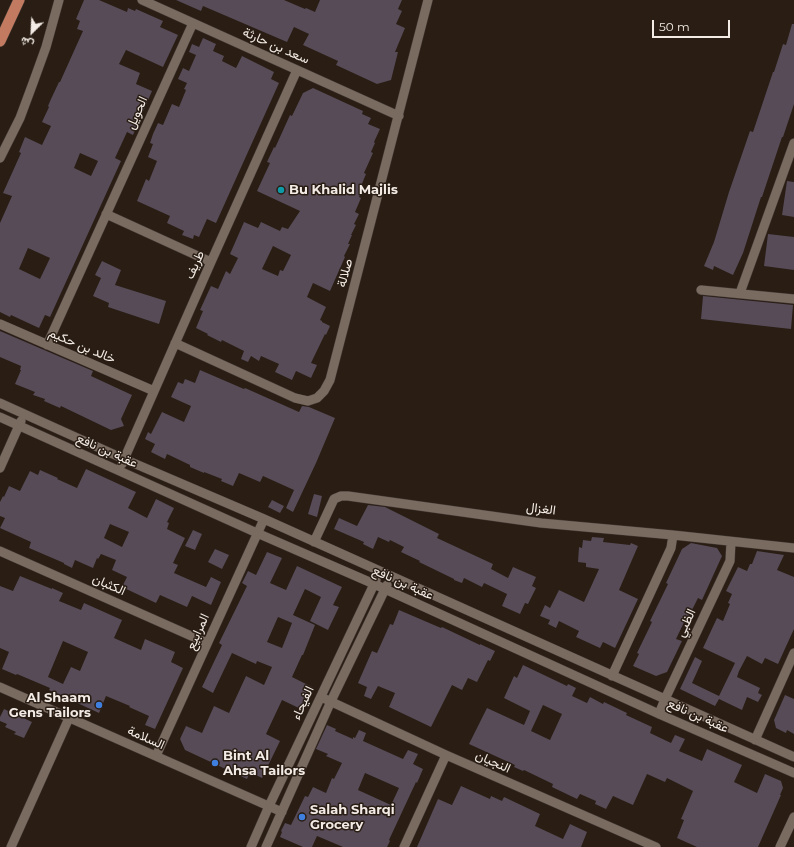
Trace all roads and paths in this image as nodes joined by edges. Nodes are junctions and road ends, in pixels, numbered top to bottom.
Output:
1 (19, 0) edge
2 (59, 0) edge
3 (142, 0) edge
4 (428, 0) edge
5 (152, 2) edge
6 (193, 23) junction
7 (0, 40) edge
8 (297, 70) junction
9 (399, 116) junction
10 (794, 143) edge
11 (0, 158) edge
12 (790, 168) edge
13 (106, 214) junction
14 (211, 262) junction
15 (701, 290) dead end
16 (740, 293) junction
17 (794, 300) edge
18 (0, 324) edge
19 (175, 343) junction
20 (47, 345) junction
21 (154, 391) junction
22 (0, 403) edge
23 (24, 414) junction
24 (0, 417) edge
25 (19, 426) junction
26 (124, 459) junction
27 (0, 468) edge
28 (119, 470) junction
29 (264, 519) junction
30 (257, 533) junction
31 (673, 535) junction
32 (314, 542) junction
33 (731, 542) junction
34 (794, 548) edge
35 (0, 551) edge
36 (380, 571) junction
37 (390, 576) junction
38 (374, 584) junction
39 (385, 589) junction
40 (207, 643) junction
41 (794, 653) edge
42 (612, 676) junction
43 (0, 688) edge
44 (321, 697) junction
45 (665, 699) junction
46 (331, 702) junction
47 (659, 714) junction
48 (69, 718) junction
49 (755, 740) junction
50 (446, 755) junction
51 (156, 756) junction
52 (794, 757) edge
53 (794, 774) edge
54 (269, 806) junction
55 (282, 812) junction
56 (794, 817) edge
57 (11, 847) edge
58 (251, 847) edge
59 (266, 847) edge
60 (404, 847) edge
61 (656, 847) edge
62 (780, 847) edge

1 - 7 main road
2 - 11 street
3 - 5 street, سعد بن حارثة
4 - 9 street, صلالة
5 - 6 street, سعد بن حارثة
6 - 8 street, سعد بن حارثة
6 - 13 street, الحويل
8 - 9 street, سعد بن حارثة
8 - 14 street, طريف
9 - 19 street, صلالة
10 - 12 street
12 - 16 street
13 - 14 street
13 - 20 street, الحويل
14 - 19 street, طريف
15 - 16 street
16 - 17 street
18 - 20 street, خالد بن حكيم
19 - 21 street, طريف
20 - 21 street, خالد بن حكيم
21 - 26 street, طريف
22 - 23 street, عقبة بن نافع
23 - 25 street
23 - 26 street, عقبة بن نافع
24 - 25 street, عقبة بن نافع
25 - 27 street
25 - 28 street, عقبة بن نافع
26 - 28 street, طريف
26 - 29 street, عقبة بن نافع
28 - 30 street, عقبة بن نافع
29 - 30 street, المرابيع
29 - 32 street, عقبة بن نافع
30 - 38 street, عقبة بن نافع
30 - 40 street, المرابيع
31 - 32 street, الغزال
31 - 33 street, الغزال
31 - 42 street
32 - 36 street, عقبة بن نافع
33 - 34 street, الغزال
33 - 45 street, الظبي
35 - 40 street, الكثبان
36 - 37 street, عقبة بن نافع
36 - 38 street, الفيحاء
37 - 39 street, الفيحاء
37 - 42 street, عقبة بن نافع
38 - 39 street, عقبة بن نافع
38 - 44 street, الفيحاء
39 - 46 street, الفيحاء
39 - 47 street, عقبة بن نافع
40 - 51 street, المرابيع
41 - 49 street
42 - 45 street, عقبة بن نافع
43 - 48 street, السلامة
44 - 46 street, النجيان
44 - 54 street, الفيحاء
45 - 47 street, الظبي
45 - 49 street, عقبة بن نافع
46 - 50 street, النجيان
46 - 55 street, الفيحاء
47 - 53 street, عقبة بن نافع
48 - 51 street, السلامة
48 - 57 street
49 - 52 street, عقبة بن نافع
50 - 60 street
50 - 61 street, النجيان
51 - 54 street, السلامة
54 - 55 street, السلامة
54 - 58 street, الفيحاء
55 - 59 street, الفيحاء
56 - 62 street

